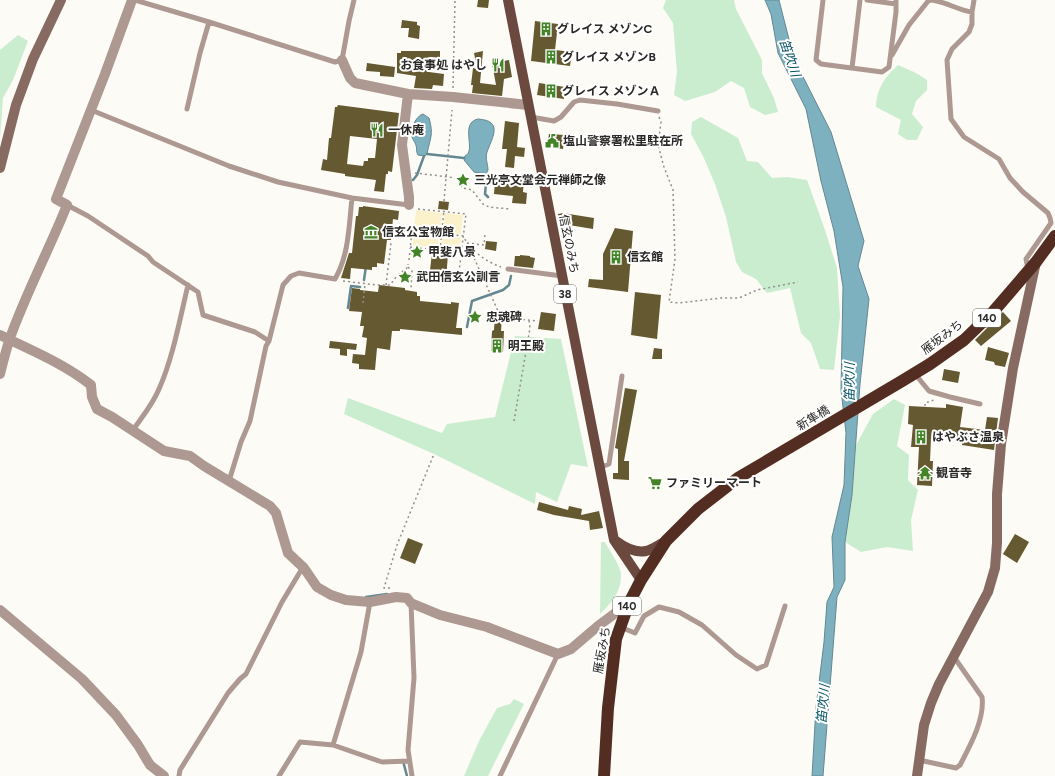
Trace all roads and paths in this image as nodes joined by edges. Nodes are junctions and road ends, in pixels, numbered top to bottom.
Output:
1 (61, 0) edge
2 (134, 0) edge
3 (354, 0) edge
4 (455, 0) edge
5 (508, 0) edge
6 (823, 0) edge
7 (860, 0) edge
8 (867, 0) edge
9 (974, 0) edge
10 (896, 2) edge
11 (972, 12) junction
12 (209, 22) junction
13 (891, 57) junction
14 (342, 60) junction
15 (852, 68) junction
16 (408, 94) junction
17 (453, 97) junction
18 (528, 105) junction
19 (187, 109) dead end
20 (91, 110) junction
21 (452, 110) dead end
22 (658, 111) joint
23 (531, 118) junction
24 (0, 168) edge
25 (416, 173) dead end
26 (446, 176) junction
27 (352, 198) junction
28 (444, 201) dead end
29 (67, 205) junction
30 (409, 205) junction
31 (510, 209) dead end
32 (443, 211) junction
33 (398, 231) dead end
34 (412, 232) junction
35 (441, 233) junction
36 (485, 235) dead end
37 (464, 236) junction
38 (1055, 236) edge
39 (391, 243) dead end
40 (467, 243) junction
41 (469, 247) junction
42 (410, 248) junction
43 (426, 249) dead end
44 (440, 250) dead end
45 (409, 260) dead end
46 (1036, 262) junction
47 (508, 270) joint
48 (1028, 272) junction
49 (562, 276) junction
50 (335, 279) junction
51 (458, 280) dead end
52 (798, 282) dead end
53 (365, 284) junction
54 (188, 285) junction
55 (386, 285) junction
56 (411, 288) dead end
57 (363, 303) dead end
58 (498, 317) junction
59 (498, 320) dead end
60 (529, 320) junction
61 (538, 322) dead end
62 (5, 338) edge
63 (268, 341) junction
64 (915, 373) junction
65 (0, 374) edge
66 (622, 376) dead end
67 (902, 381) joint
68 (980, 404) dead end
69 (514, 421) dead end
70 (132, 430) junction
71 (434, 454) dead end
72 (601, 467) junction
73 (738, 478) joint
74 (229, 482) junction
75 (614, 540) junction
76 (666, 541) junction
77 (303, 567) junction
78 (640, 580) junction
79 (394, 588) dead end
80 (370, 602) junction
81 (411, 603) junction
82 (629, 603) junction
83 (785, 606) dead end
84 (0, 610) edge
85 (619, 627) junction
86 (558, 654) junction
87 (954, 657) junction
88 (333, 744) junction
89 (919, 760) junction
90 (409, 761) junction
91 (164, 776) edge
92 (179, 776) edge
93 (279, 776) edge
94 (412, 776) edge
95 (500, 776) edge
96 (604, 776) edge
97 (917, 776) edge

1 - 24 street
2 - 12 lane
2 - 20 street
3 - 14 lane
4 - 17 path
5 - 18 main road, 信玄のみち / 38
6 - 15 lane
7 - 15 lane
8 - 10 lane
9 - 11 lane
10 - 13 lane
11 - 13 lane
11 - 48 lane
12 - 14 lane
12 - 19 lane
13 - 15 lane
14 - 16 street
16 - 17 street
16 - 30 street
17 - 18 street
18 - 23 main road, 信玄のみち / 38
20 - 27 lane
20 - 29 street
21 - 26 path
22 - 23 lane
22 - 52 path
23 - 49 main road, 信玄のみち / 38
25 - 26 path
26 - 28 path
26 - 31 path
27 - 30 lane
27 - 50 lane
29 - 54 lane
29 - 62 street
30 - 32 path
32 - 35 path
32 - 37 path
33 - 34 path
34 - 35 path
34 - 42 path
35 - 37 path
35 - 44 path
36 - 40 path
37 - 40 path
37 - 51 path
38 - 46 highway, 雁坂みち / 140
39 - 55 path
40 - 41 path
41 - 47 path
41 - 58 path
42 - 43 path
42 - 45 path
46 - 48 highway, 雁坂みち / 140
46 - 87 street
47 - 49 lane
48 - 64 highway, 雁坂みち / 140
49 - 72 main road, 信玄のみち / 38
50 - 53 path
50 - 63 lane
53 - 55 path
53 - 57 path
54 - 63 lane
54 - 70 lane
55 - 56 path
58 - 59 path
58 - 60 path
60 - 61 path
60 - 69 path
62 - 65 street
62 - 70 street
63 - 74 lane
64 - 67 highway, 雁坂みち / 140
64 - 68 lane
66 - 72 lane
67 - 73 highway, 新隼橋 / 140
70 - 74 street
71 - 79 path
72 - 75 main road, 信玄のみち / 38
73 - 76 highway, 雁坂みち / 140
74 - 77 street
75 - 76 main road
75 - 78 main road, 信玄のみち / 38
76 - 78 highway, 雁坂みち / 140
77 - 80 street
77 - 92 lane
78 - 82 highway, 雁坂みち / 140
80 - 81 street
80 - 88 lane
81 - 86 street
81 - 90 lane
82 - 85 highway, 雁坂みち / 140
82 - 86 street
83 - 85 lane
84 - 91 street
85 - 96 highway, 雁坂みち / 140
86 - 95 lane
87 - 89 street
87 - 89 lane
88 - 90 lane
88 - 93 lane
89 - 97 street
90 - 94 lane

